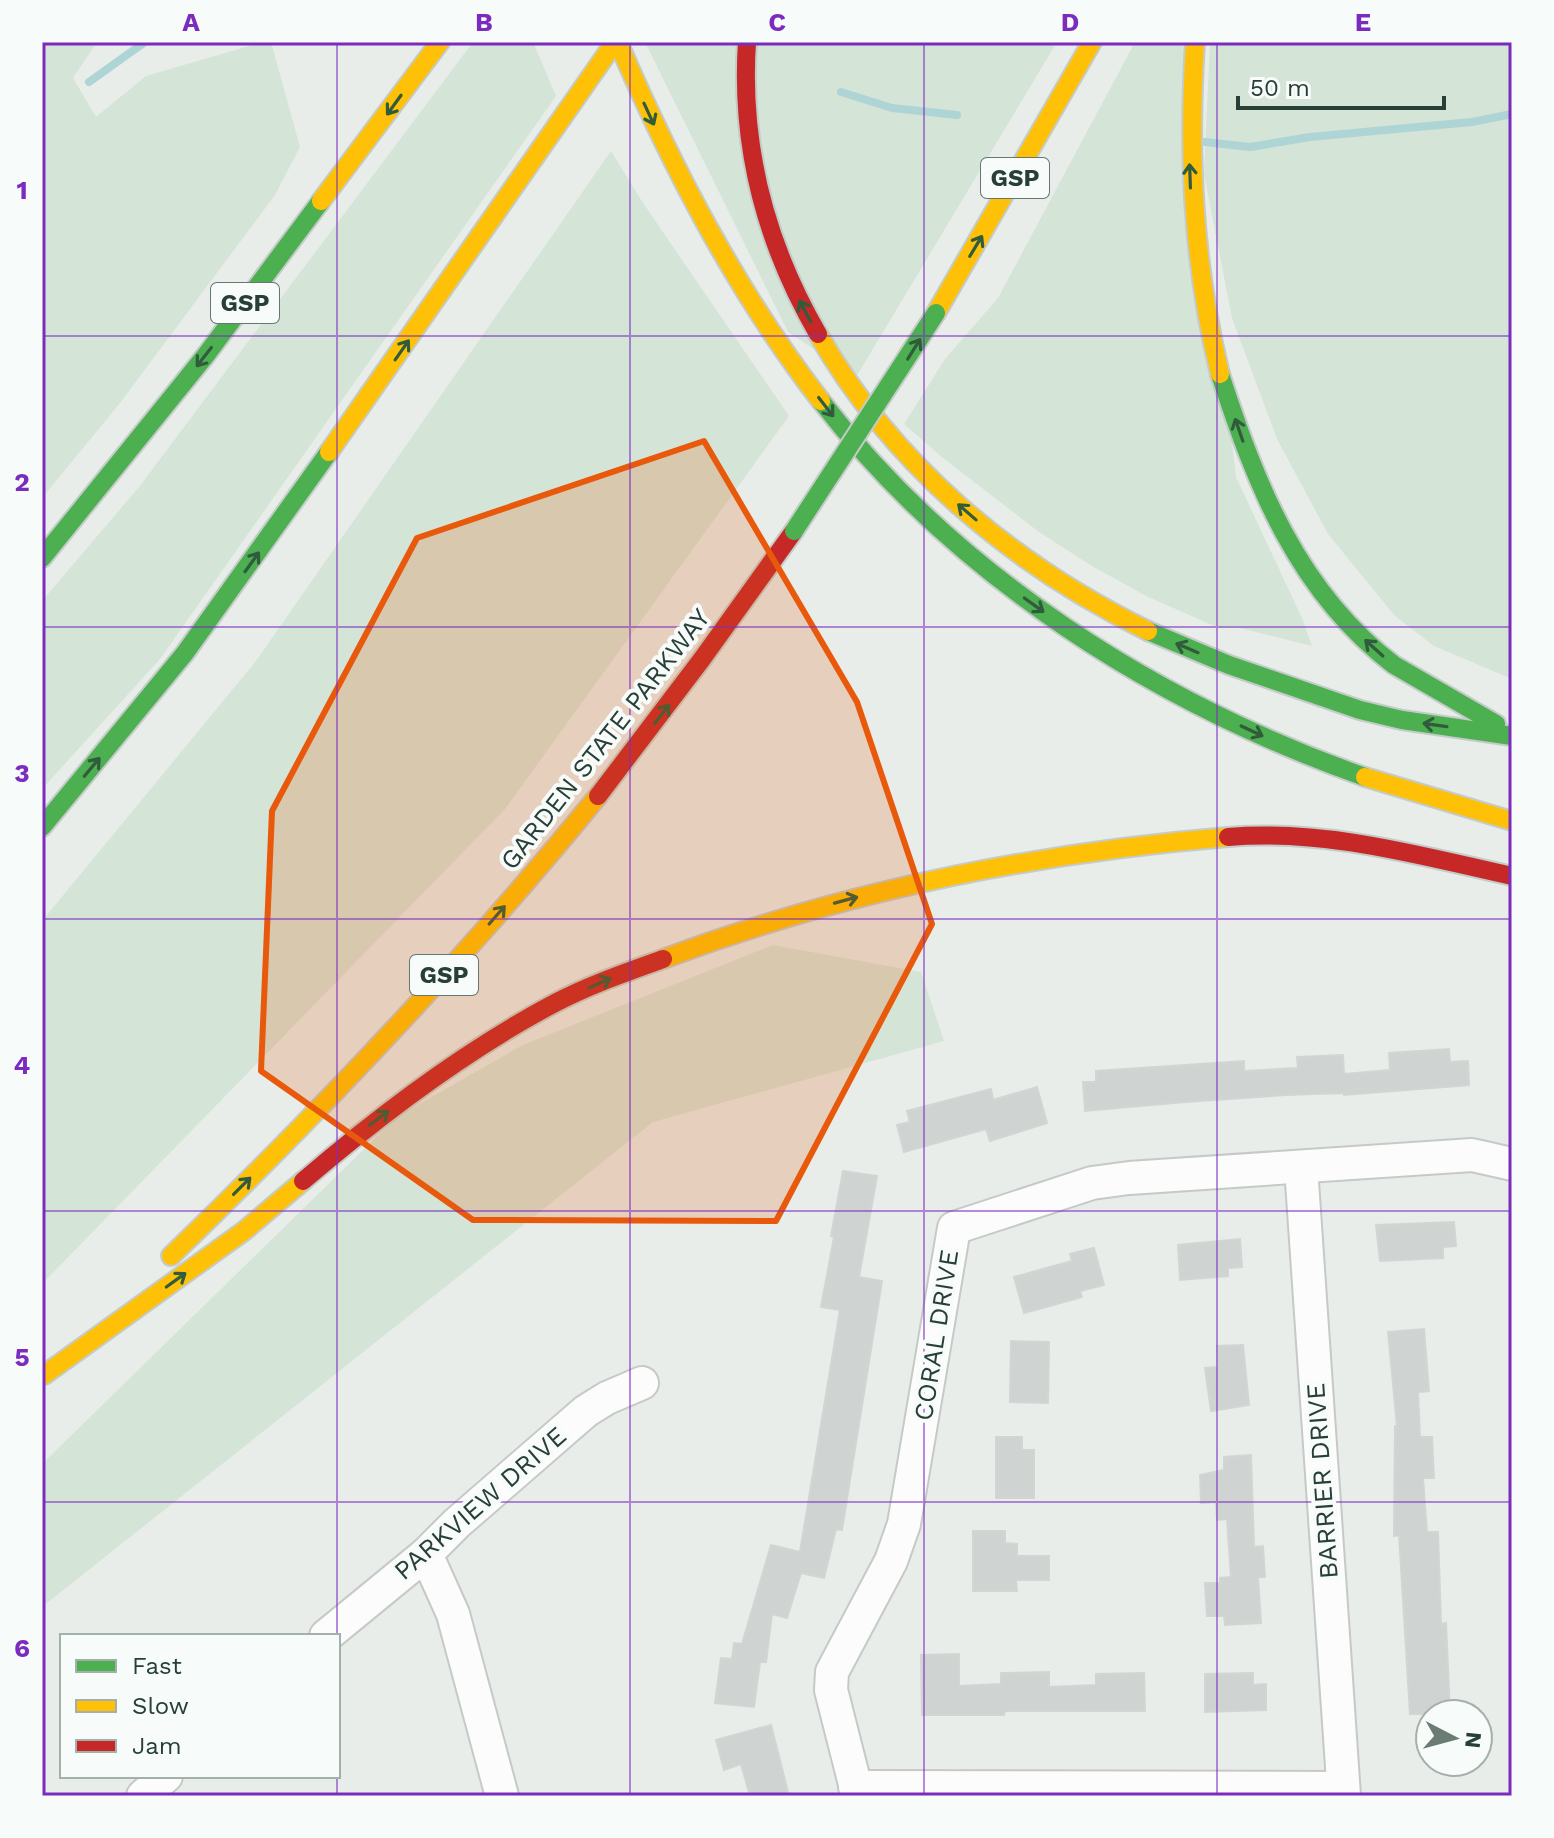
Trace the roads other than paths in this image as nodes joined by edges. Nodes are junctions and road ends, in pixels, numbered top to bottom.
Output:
1 (440, 42) edge
2 (617, 42) edge
3 (747, 42) edge
4 (1092, 42) edge
5 (1195, 42) edge
6 (42, 558) edge
7 (1512, 734) edge
8 (1512, 821) edge
9 (42, 827) edge
10 (1512, 876) edge
11 (1512, 1164) edge
12 (1301, 1167) junction
13 (43, 1376) edge
14 (642, 1383) dead end
15 (426, 1554) junction
16 (328, 1634) edge
17 (164, 1778) edge
18 (856, 1791) edge
19 (1344, 1792) edge
20 (143, 1796) edge
21 (502, 1796) edge

1 -> 6 highway, GSP
2 -> 8 highway
9 -> 2 highway
7 -> 3 highway
13 -> 4 highway, GARDEN STATE PARKWAY / GSP, bridge
7 -> 5 highway
13 -> 10 highway
11 - 12 street, CORAL DRIVE
12 - 18 street, CORAL DRIVE
12 - 19 street, BARRIER DRIVE
14 - 15 street, PARKVIEW DRIVE
15 - 16 street, PARKVIEW DRIVE
15 - 21 street
17 - 20 street
18 - 19 street

